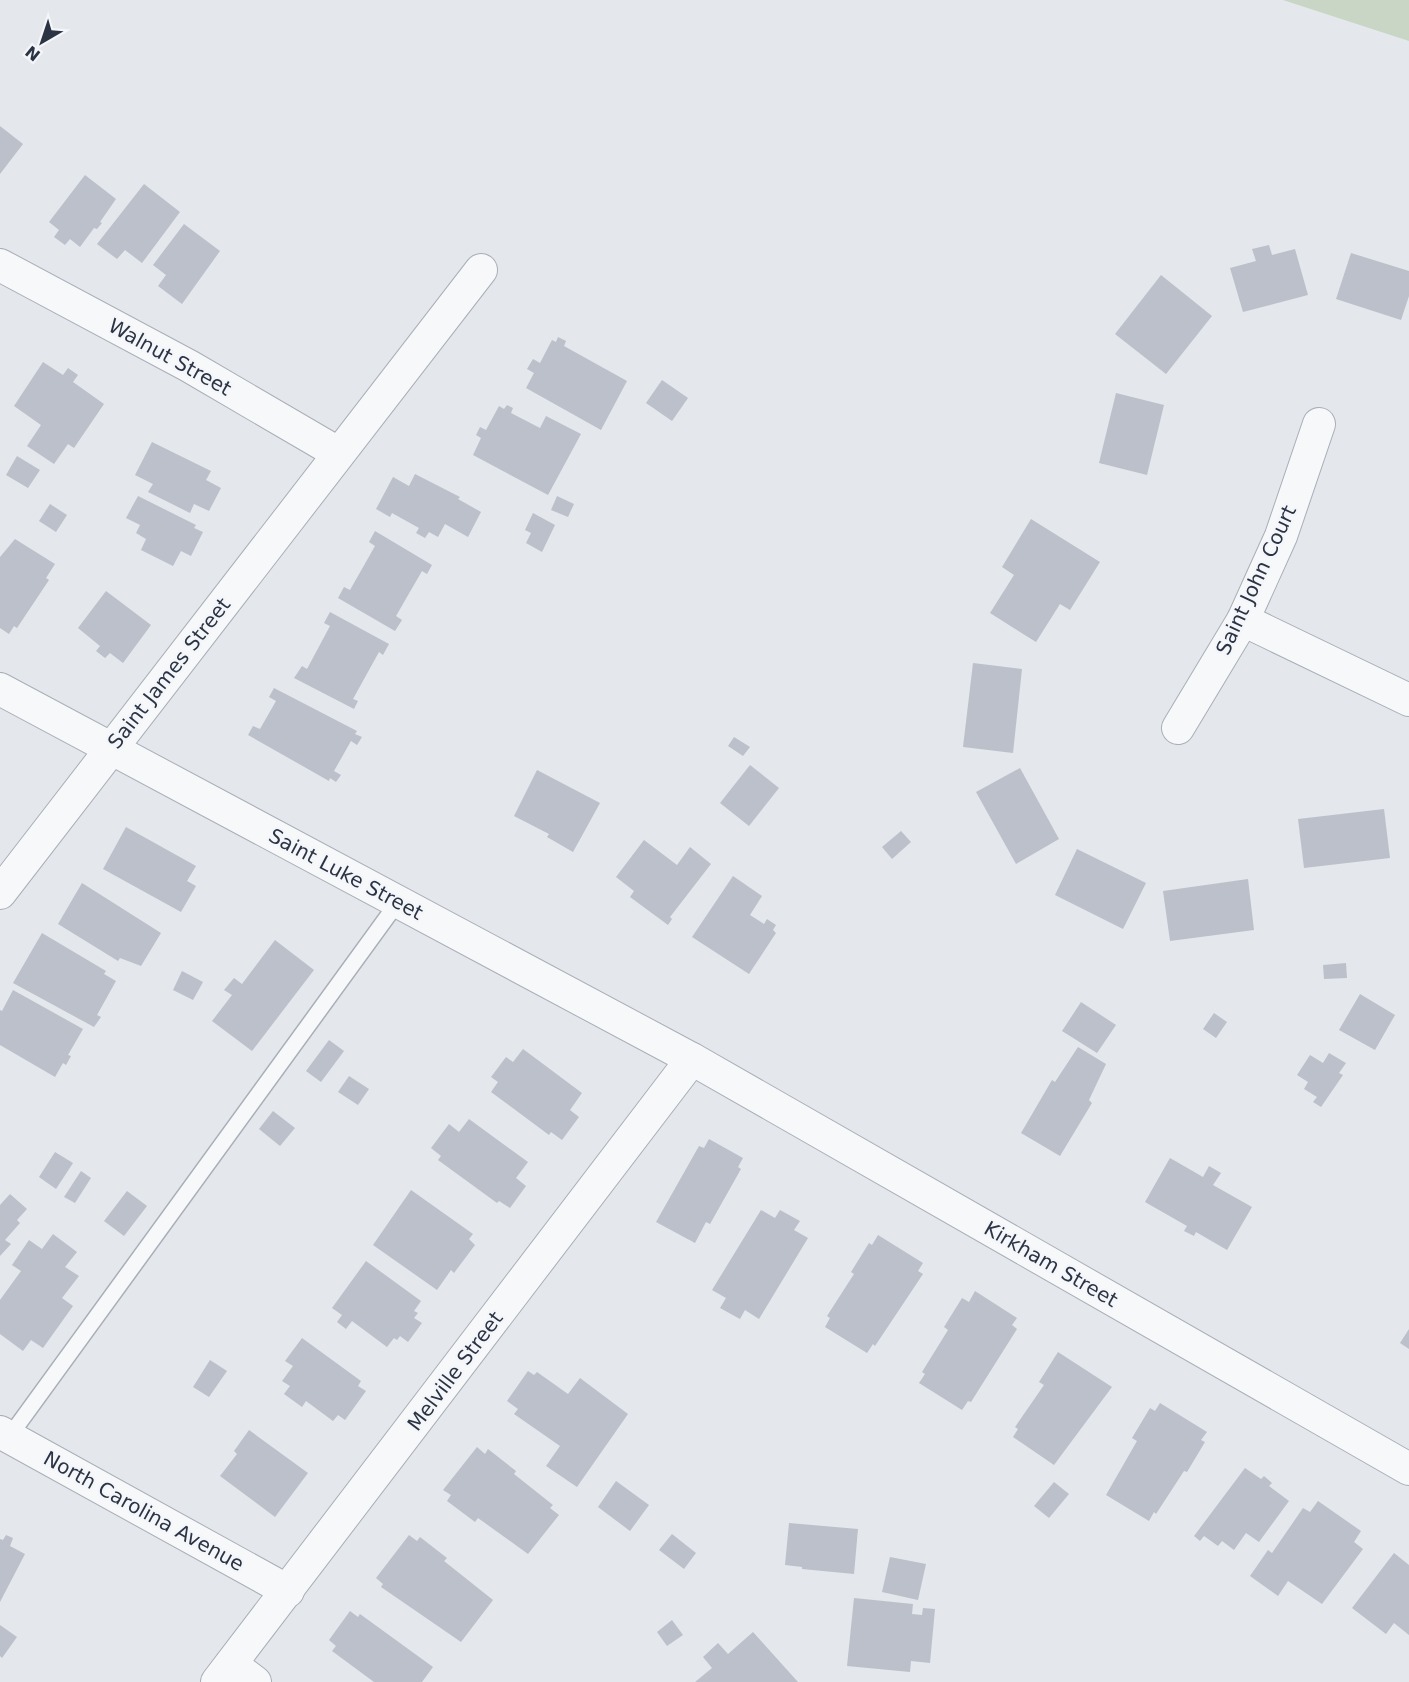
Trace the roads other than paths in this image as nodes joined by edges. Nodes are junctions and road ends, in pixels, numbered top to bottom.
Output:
1 (0, 265) edge
2 (481, 270) dead end
3 (1319, 424) dead end
4 (338, 453) junction
5 (1243, 620) junction
6 (0, 689) edge
7 (1409, 700) edge
8 (1178, 728) dead end
9 (111, 749) junction
10 (0, 893) edge
11 (398, 902) junction
12 (692, 1059) junction
13 (5, 1435) edge
14 (1409, 1469) edge
15 (288, 1591) junction
16 (234, 1676) edge

1 - 4 street, Walnut Street
2 - 4 street, Saint James Street
3 - 5 street, Saint John Court
4 - 9 street, Saint James Street
5 - 7 street
5 - 8 street, Saint John Court
6 - 9 street, Saint Luke Street
9 - 10 street, Saint James Street
9 - 11 street, Saint Luke Street
11 - 12 street, Saint Luke Street
11 - 13 lane
12 - 14 street, Kirkham Street
12 - 15 street, Melville Street
13 - 15 street, North Carolina Avenue
15 - 16 street, Melville Street

